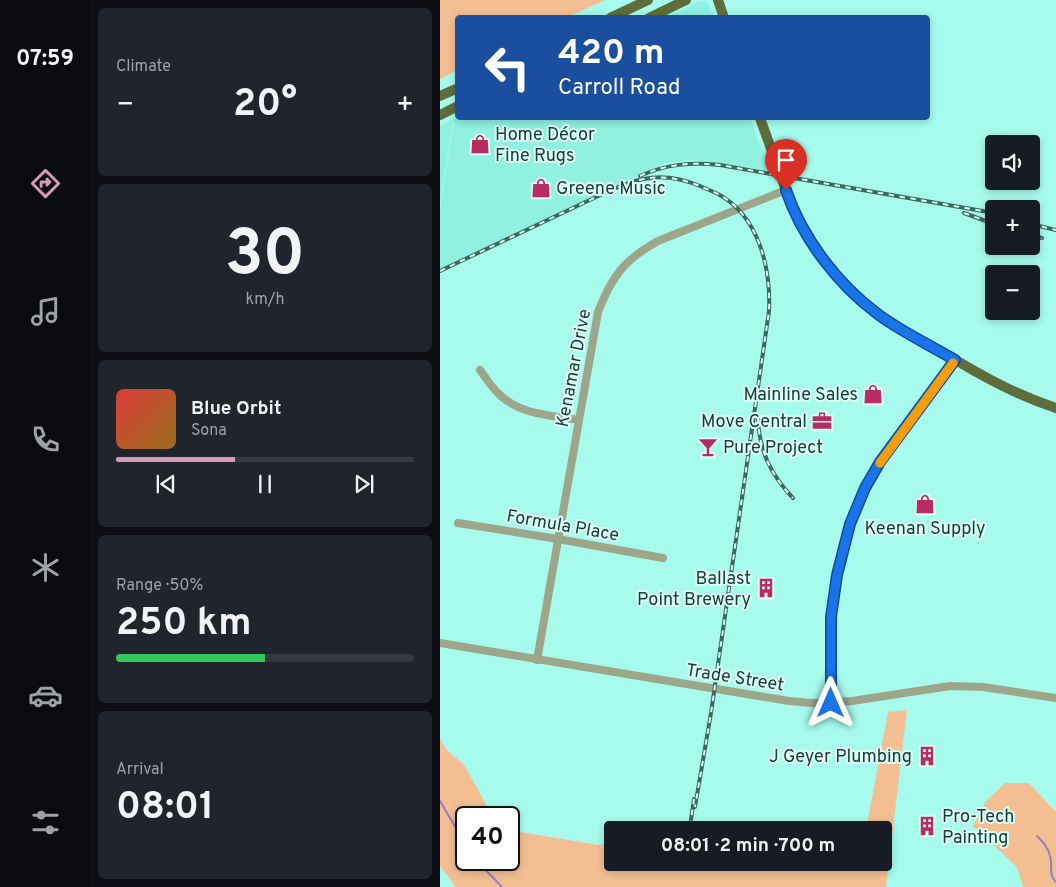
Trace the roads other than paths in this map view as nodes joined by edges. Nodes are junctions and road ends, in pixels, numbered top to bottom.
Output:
1 (648, 0) edge
2 (686, 0) edge
3 (718, 0) edge
4 (616, 15) edge
5 (655, 15) edge
6 (723, 15) edge
7 (455, 89) edge
8 (440, 96) edge
9 (455, 108) edge
10 (440, 115) edge
11 (761, 120) edge
12 (786, 190) junction
13 (955, 360) junction
14 (480, 370) dead end
15 (1056, 408) edge
16 (578, 420) junction
17 (458, 523) dead end
18 (558, 539) junction
19 (663, 558) dead end
20 (440, 644) edge
21 (537, 660) junction
22 (1056, 698) edge
23 (831, 703) junction

1 - 4 main road
2 - 5 main road
3 - 6 main road
7 - 8 main road
9 - 10 main road
11 - 12 main road
12 - 13 main road
12 - 16 street, Kenamar Drive
13 - 15 main road
13 - 23 street
14 - 16 street
16 - 18 street, Kenamar Drive
17 - 18 street, Formula Place
18 - 19 street, Formula Place
18 - 21 street, Kenamar Drive
20 - 21 street, Trade Street
21 - 23 street, Trade Street
22 - 23 street, Trade Street

